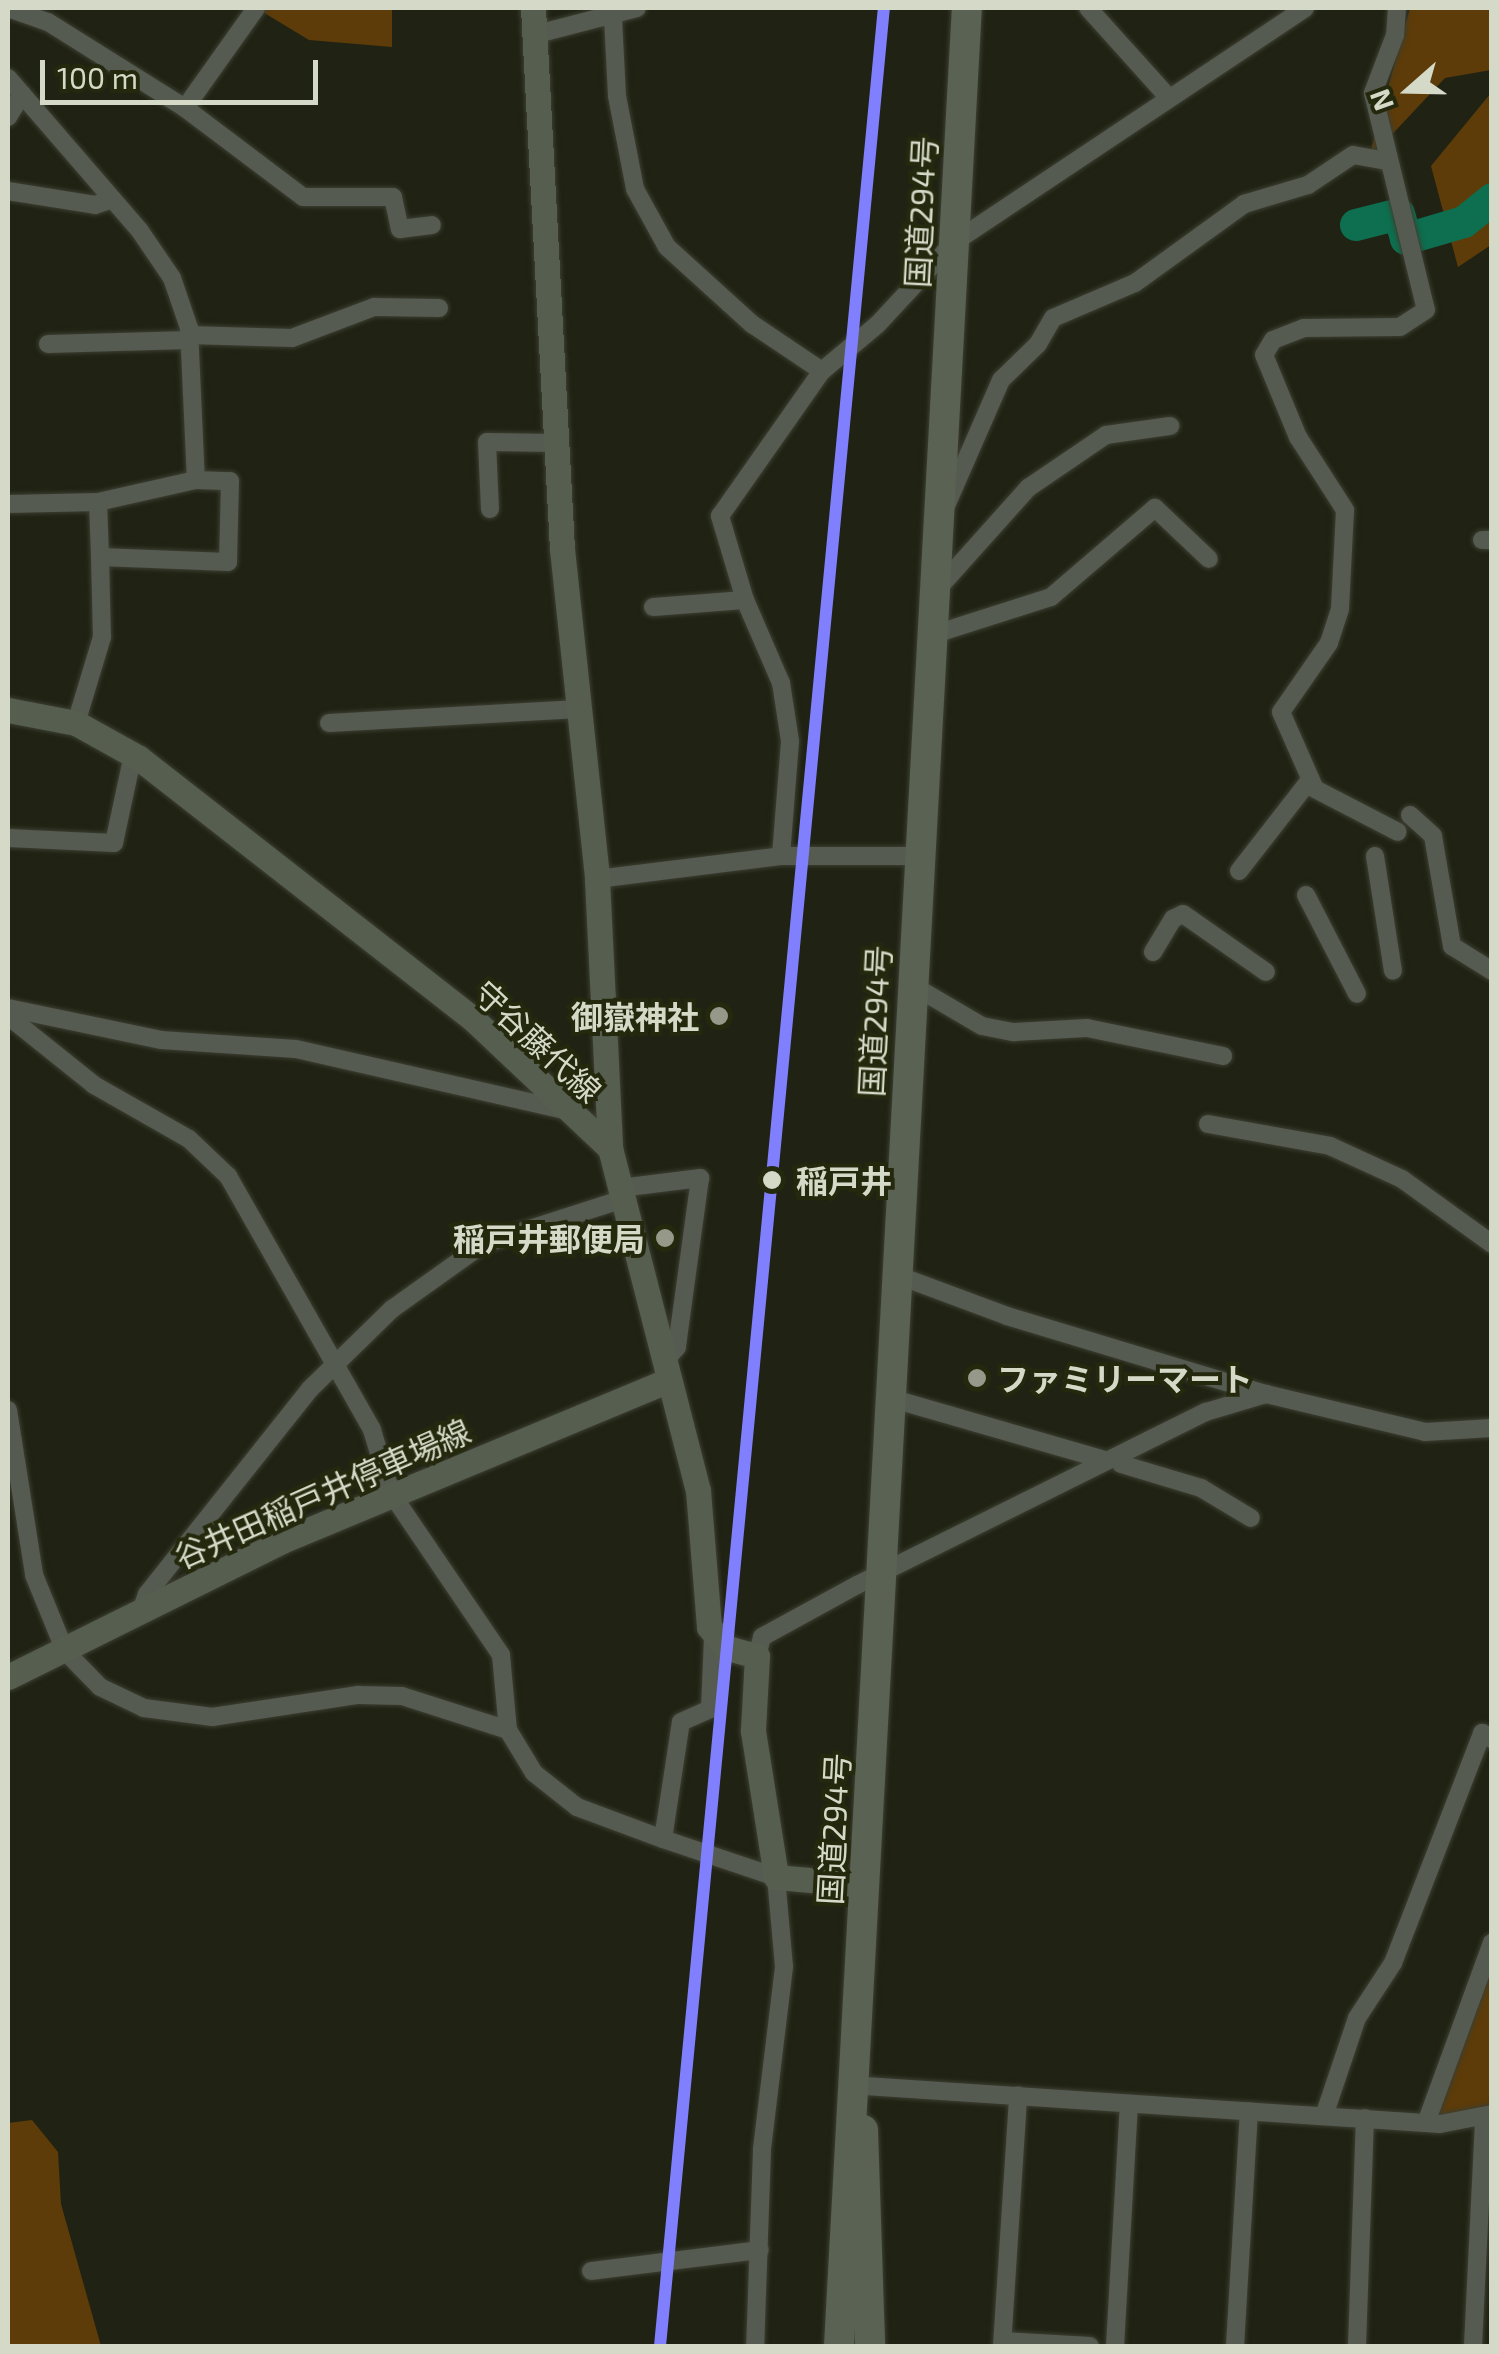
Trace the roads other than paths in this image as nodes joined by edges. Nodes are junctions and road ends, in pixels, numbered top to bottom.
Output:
1 (8, 8) edge
2 (256, 8) edge
3 (533, 8) edge
4 (637, 8) edge
5 (967, 8) edge
6 (1088, 8) edge
7 (1304, 8) edge
8 (1397, 8) edge
9 (613, 19) junction
10 (546, 32) dead end
11 (8, 78) edge
12 (22, 94) junction
13 (1169, 98) junction
14 (185, 108) junction
15 (8, 117) edge
16 (1386, 161) junction
17 (8, 191) edge
18 (112, 199) junction
19 (432, 225) dead end
20 (953, 243) junction
21 (440, 308) dead end
22 (188, 338) junction
23 (48, 344) dead end
24 (822, 371) junction
25 (1170, 426) dead end
26 (556, 443) junction
27 (196, 480) junction
28 (98, 502) junction
29 (8, 504) edge
30 (490, 509) dead end
31 (939, 520) junction
32 (100, 557) junction
33 (1209, 559) dead end
34 (935, 592) junction
35 (745, 600) junction
36 (653, 607) dead end
37 (932, 635) junction
38 (579, 709) junction
39 (8, 710) edge
40 (76, 723) junction
41 (329, 723) dead end
42 (134, 754) junction
43 (1309, 781) junction
44 (1410, 815) dead end
45 (1398, 832) dead end
46 (8, 838) edge
47 (781, 856) junction
48 (917, 856) junction
49 (1375, 856) dead end
50 (1239, 871) dead end
51 (597, 879) junction
52 (1306, 895) dead end
53 (1152, 952) dead end
54 (1393, 971) dead end
55 (1492, 971) edge
56 (1266, 972) dead end
57 (912, 985) junction
58 (1357, 994) dead end
59 (8, 1012) edge
60 (1223, 1056) dead end
61 (564, 1110) junction
62 (1208, 1124) dead end
63 (610, 1148) junction
64 (622, 1194) junction
65 (1492, 1244) edge
66 (897, 1275) junction
67 (333, 1363) junction
68 (666, 1371) junction
69 (1266, 1394) junction
70 (890, 1398) junction
71 (8, 1410) edge
72 (1492, 1428) edge
73 (1113, 1462) junction
74 (391, 1492) junction
75 (1250, 1518) dead end
76 (880, 1573) junction
77 (140, 1614) junction
78 (713, 1638) junction
79 (65, 1651) junction
80 (757, 1656) junction
81 (8, 1677) edge
82 (508, 1730) junction
83 (1492, 1739) edge
84 (663, 1840) junction
85 (776, 1877) junction
86 (865, 1884) junction
87 (1492, 1942) edge
88 (855, 2086) junction
89 (1018, 2096) junction
90 (1129, 2106) junction
91 (1249, 2111) junction
92 (1324, 2116) junction
93 (1488, 2116) edge
94 (1365, 2118) junction
95 (1426, 2123) junction
96 (760, 2250) junction
97 (591, 2271) dead end
98 (1002, 2344) edge
99 (755, 2346) edge
100 (839, 2346) edge
101 (870, 2346) edge
102 (1090, 2346) edge
103 (1115, 2346) edge
104 (1234, 2346) edge
105 (1358, 2346) edge
106 (1472, 2346) edge

1 - 14 street
2 - 14 street
3 - 26 main road
4 - 9 street
5 - 20 highway, 国道294号
6 - 13 street
7 - 13 street
8 - 16 street
9 - 10 street
9 - 24 street
11 - 12 street
12 - 15 street
12 - 18 street
13 - 20 street
14 - 19 street
16 - 31 street
16 - 43 street
17 - 18 street
18 - 22 street
20 - 24 street
20 - 31 highway, 国道294号
21 - 22 street
22 - 23 street
22 - 27 street
24 - 35 street
25 - 34 street
26 - 30 street
26 - 38 main road
27 - 28 street
27 - 32 street
28 - 29 street
28 - 32 street
31 - 34 highway, 国道294号
32 - 40 street
33 - 37 street
34 - 37 highway, 国道294号
35 - 36 street
35 - 47 street
37 - 48 highway, 国道294号
38 - 41 street
38 - 51 main road
39 - 40 main road, 守谷藤代線
40 - 42 main road, 守谷藤代線
42 - 46 street
42 - 61 main road, 守谷藤代線
43 - 45 street
43 - 50 street
44 - 55 street
47 - 48 street
47 - 51 street
48 - 57 highway, 国道294号
49 - 54 street
51 - 63 main road
52 - 58 street
53 - 56 street
57 - 60 street
57 - 66 highway, 国道294号
59 - 61 street
59 - 67 street
61 - 63 main road, 守谷藤代線
62 - 65 street
63 - 64 main road, 守谷藤代線
64 - 67 street
64 - 68 main road, 守谷藤代線
64 - 68 street
66 - 69 street
66 - 70 highway, 国道294号
67 - 74 street
67 - 77 street
68 - 74 main road, 谷井田稲戸井停車場線
68 - 78 main road, 守谷藤代線
69 - 72 street
69 - 73 street
70 - 73 street
70 - 76 highway, 国道294号
71 - 79 street
73 - 75 street
73 - 76 street
74 - 77 main road, 谷井田稲戸井停車場線
74 - 82 street
76 - 80 street
76 - 86 highway, 国道294号
77 - 79 main road, 谷井田稲戸井停車場線
78 - 80 main road
78 - 84 street
79 - 81 main road, 谷井田稲戸井停車場線
79 - 82 street
80 - 85 main road
82 - 84 street
83 - 92 street
84 - 85 street
85 - 86 main road
85 - 96 street
86 - 88 highway, 国道294号
87 - 95 street
88 - 89 street
88 - 100 highway, 国道294号
88 - 101 highway, 国道294号
89 - 90 street
89 - 98 street
90 - 91 street
90 - 103 street
91 - 92 street
91 - 104 street
92 - 94 street
93 - 95 street
93 - 106 street
94 - 95 street
94 - 105 street
96 - 97 street
96 - 99 street
98 - 102 street

